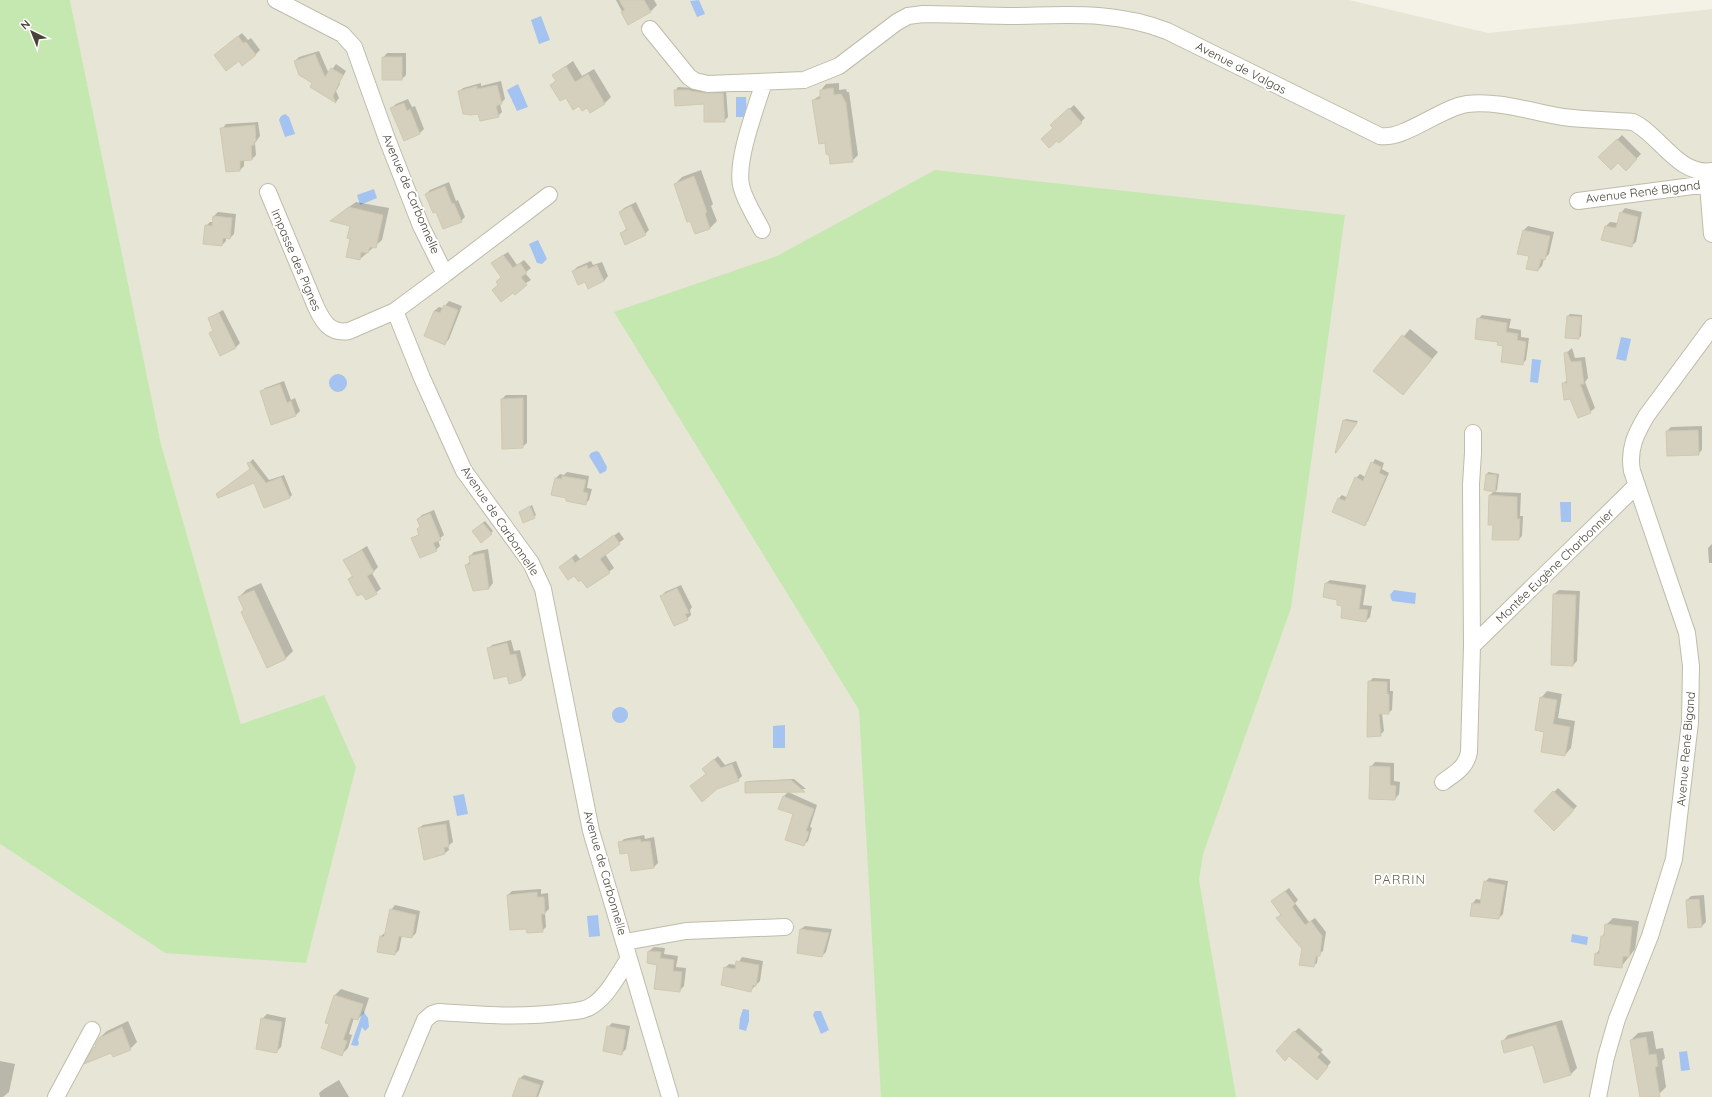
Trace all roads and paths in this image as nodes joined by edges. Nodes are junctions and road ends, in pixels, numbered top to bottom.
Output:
1 (278, 1) edge
2 (650, 28) dead end
3 (764, 82) junction
4 (1709, 176) edge
5 (268, 192) dead end
6 (549, 195) dead end
7 (1578, 201) dead end
8 (762, 230) dead end
9 (1712, 234) edge
10 (445, 274) junction
11 (395, 311) junction
12 (1712, 327) edge
13 (1473, 432) dead end
14 (1637, 485) junction
15 (1472, 646) junction
16 (1443, 782) dead end
17 (785, 927) dead end
18 (625, 942) junction
19 (628, 960) junction
20 (92, 1030) dead end
21 (56, 1097) edge
22 (393, 1097) edge
23 (670, 1097) edge
24 (1598, 1097) edge

1 - 10 street, Avenue de Carbonnelle
2 - 3 street, Avenue de Valgas
3 - 4 street, Avenue de Valgas
3 - 8 street
4 - 7 street, Avenue René Bigand
4 - 9 street, Avenue René Bigand
5 - 11 street, Impasse des Pignes
6 - 10 street
10 - 11 street
11 - 18 street, Avenue de Carbonnelle
12 - 14 street, Avenue René Bigand
13 - 15 street
14 - 15 street, Montée Eugène Charbonnier
14 - 24 street, Avenue René Bigand
15 - 16 street
17 - 18 street
18 - 19 street, Avenue de Carbonnelle
19 - 22 street
19 - 23 street, Avenue de Carbonnelle
20 - 21 street

